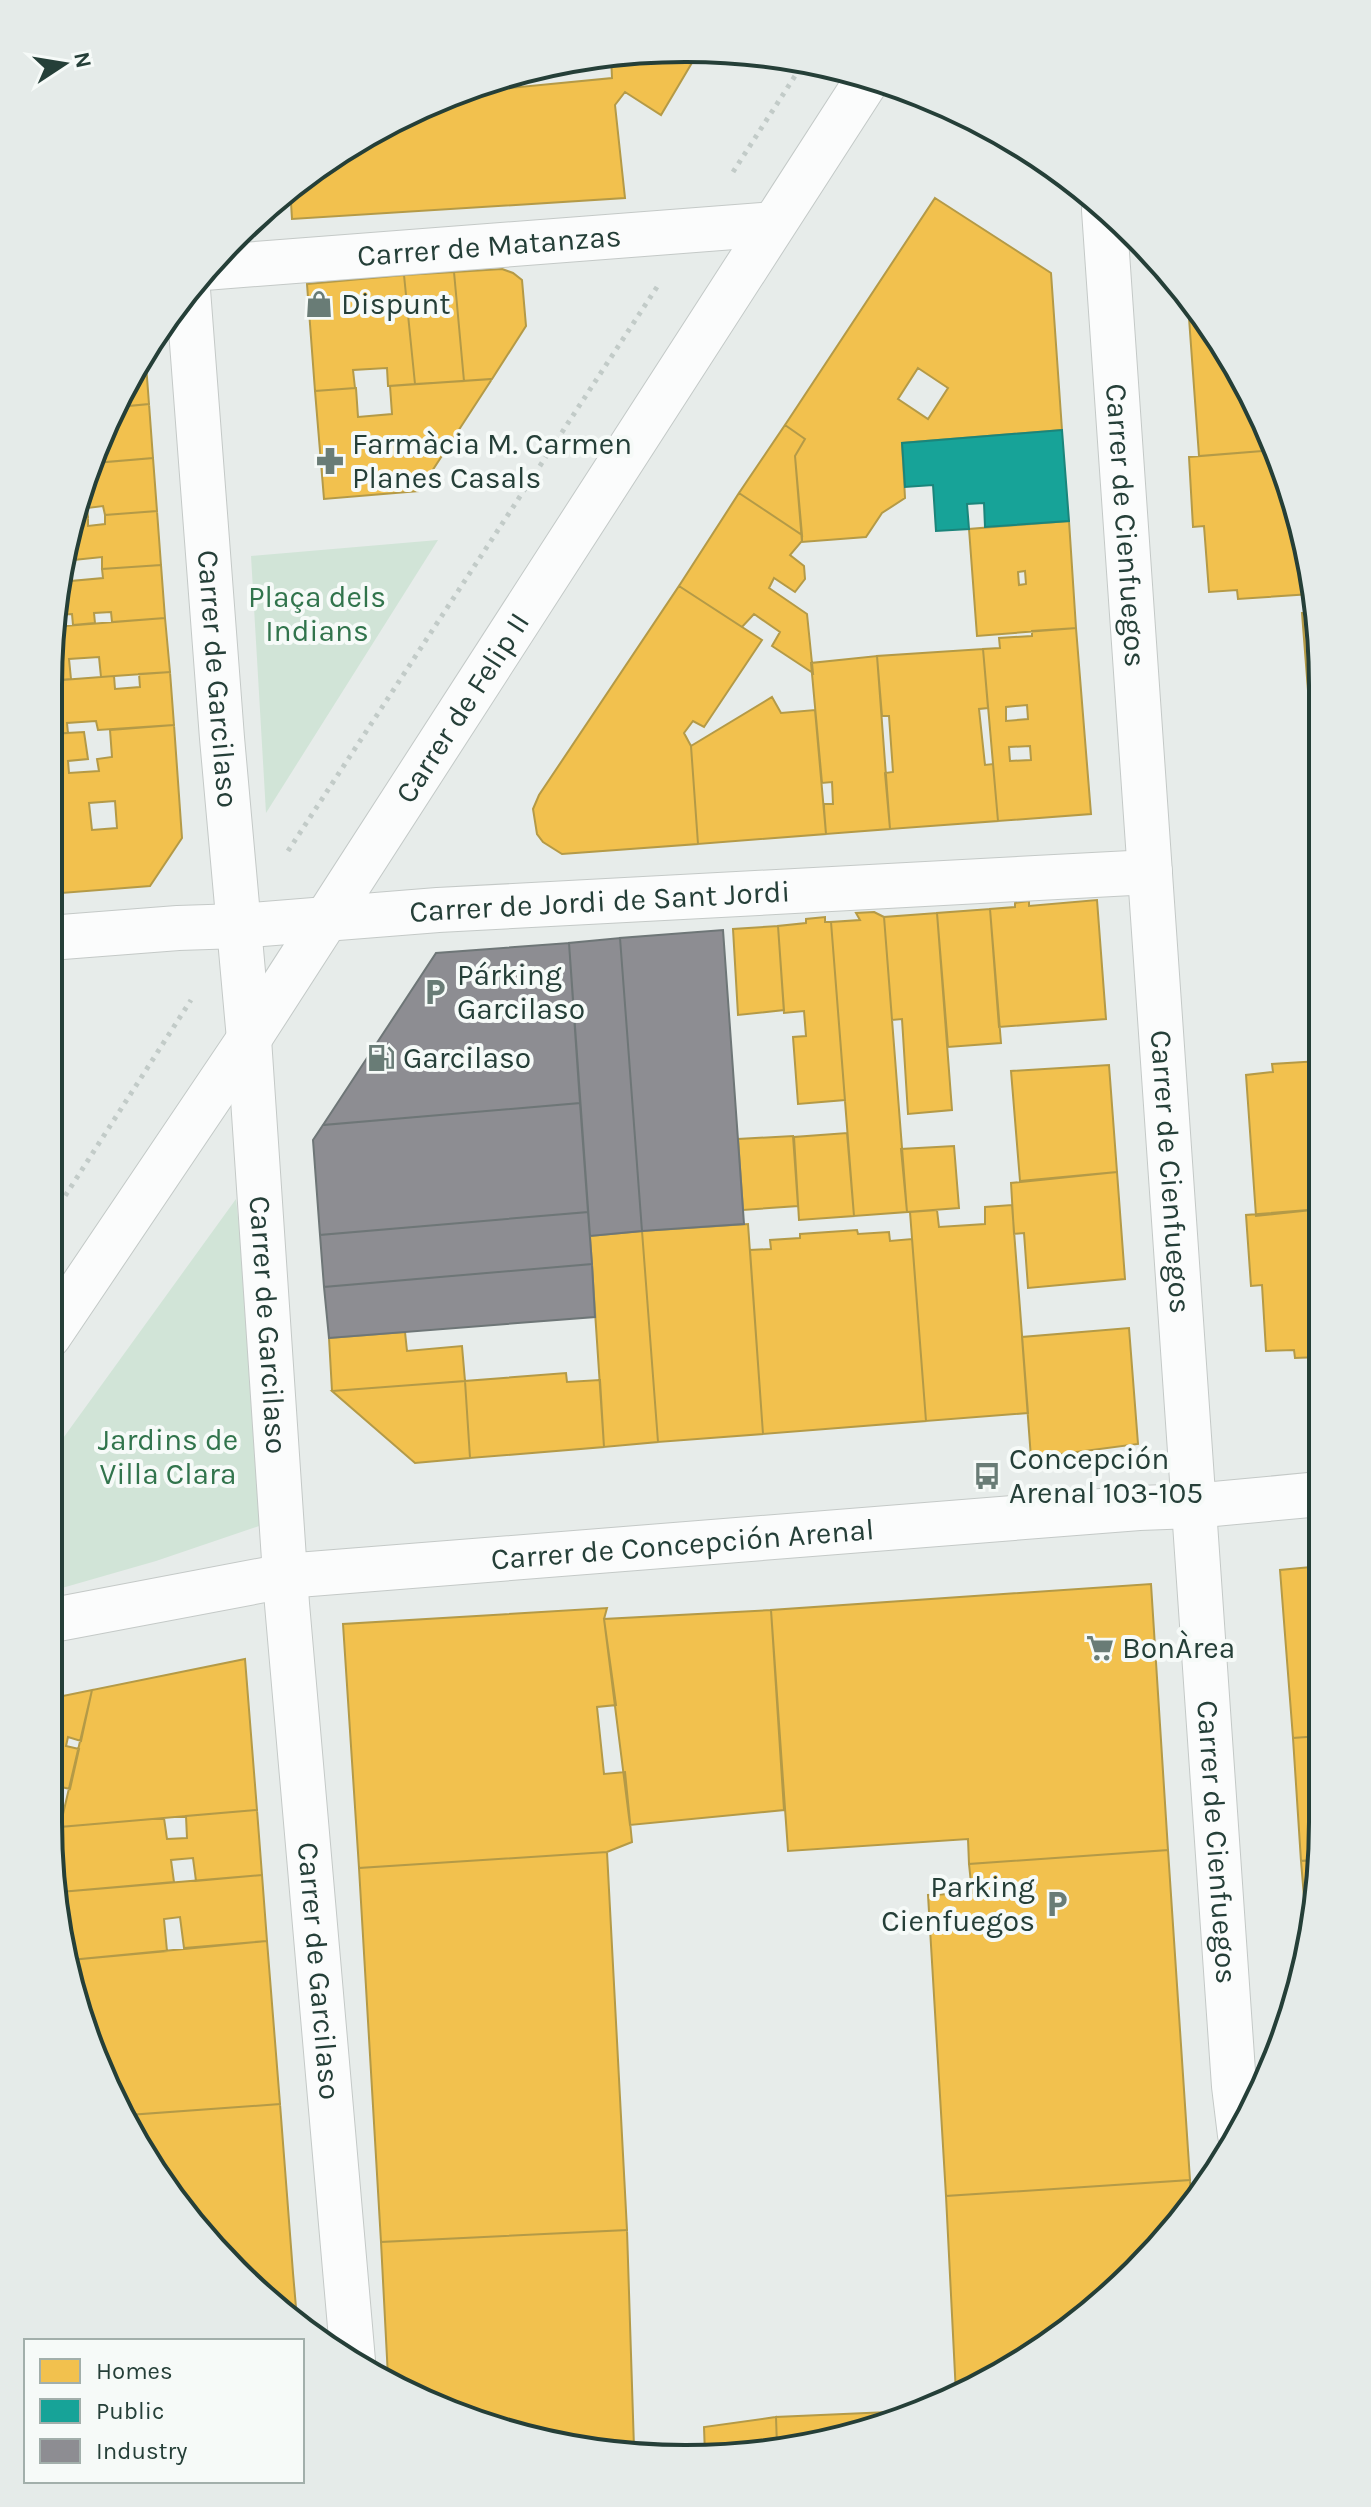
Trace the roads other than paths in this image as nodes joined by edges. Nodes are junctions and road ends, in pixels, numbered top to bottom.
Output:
1 (862, 88) edge
2 (773, 224) junction
3 (1105, 225) edge
4 (224, 266) edge
5 (189, 308) edge
6 (1150, 872) junction
7 (326, 918) junction
8 (239, 926) junction
9 (62, 937) edge
10 (249, 1039) junction
11 (62, 1317) edge
12 (1309, 1495) edge
13 (1193, 1506) junction
14 (285, 1576) junction
15 (62, 1618) edge
16 (1237, 2111) edge
17 (352, 2348) edge

1 - 2 street, Carrer de Felip II
2 - 4 street, Carrer de Matanzas
2 - 7 street, Carrer de Felip II
3 - 6 street, Carrer de Cienfuegos
5 - 8 street, Carrer de Garcilaso
6 - 7 street, Carrer de Jordi de Sant Jordi
6 - 13 street, Carrer de Cienfuegos
7 - 8 street, Carrer de Jordi de Sant Jordi
7 - 10 street, Carrer de Felip II
8 - 9 street, Carrer de Jordi de Sant Jordi
8 - 10 street, Carrer de Garcilaso
10 - 11 street, Carrer de Felip II
10 - 14 street, Carrer de Garcilaso
12 - 13 street, Carrer de Concepción Arenal
13 - 14 street, Carrer de Concepción Arenal
13 - 16 street, Carrer de Cienfuegos
14 - 15 street, Carrer de Concepción Arenal
14 - 17 street, Carrer de Garcilaso

